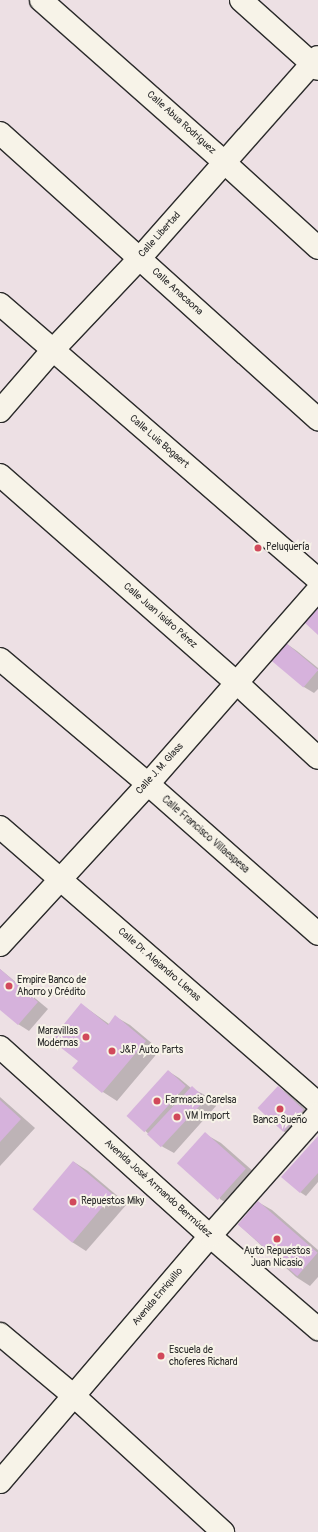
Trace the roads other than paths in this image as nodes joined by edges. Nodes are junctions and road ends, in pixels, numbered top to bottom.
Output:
1 (41, 0) edge
2 (241, 0) edge
3 (316, 63) edge
4 (0, 133) edge
5 (225, 163) junction
6 (318, 248) edge
7 (140, 258) junction
8 (0, 304) edge
9 (52, 351) junction
10 (0, 411) edge
11 (318, 419) edge
12 (0, 475) edge
13 (318, 579) edge
14 (318, 590) edge
15 (0, 659) edge
16 (236, 683) junction
17 (318, 758) edge
18 (148, 784) junction
19 (0, 827) edge
20 (60, 879) junction
21 (318, 934) edge
22 (0, 945) edge
23 (0, 1047) edge
24 (318, 1103) edge
25 (318, 1114) edge
26 (210, 1236) junction
27 (318, 1329) edge
28 (0, 1334) edge
29 (74, 1396) junction
30 (0, 1482) edge
31 (223, 1532) edge

1 - 5 street, Calle Abua Rodríguez
2 - 3 street
3 - 5 street, Calle Libertad
4 - 7 street, Calle Anacaona
5 - 6 street, Calle Abua Rodríguez
5 - 7 street, Calle Libertad
7 - 9 street, Calle Libertad
7 - 11 street, Calle Anacaona
8 - 9 street, Calle Luis Bogaert
9 - 10 street, Calle Libertad
9 - 13 street, Calle Luis Bogaert
12 - 16 street, Calle Juan Isidro Pérez
14 - 16 street, Calle J. M. Glass
15 - 18 street, Calle Francisco Villaespesa
16 - 17 street, Calle Juan Isidro Pérez
16 - 18 street, Calle J. M. Glass
18 - 20 street, Calle J. M. Glass
18 - 21 street, Calle Francisco Villaespesa
19 - 20 street, Calle Dr. Alejandro Llenas
20 - 22 street, Calle J. M. Glass
20 - 24 street, Calle Dr. Alejandro Llenas
23 - 26 street, Avenida José Armando Bermúdez
25 - 26 street, Avenida Enriquillo
26 - 27 street, Avenida José Armando Bermúdez
26 - 29 street, Avenida Enriquillo
28 - 29 street
29 - 30 street, Avenida Enriquillo
29 - 31 street

